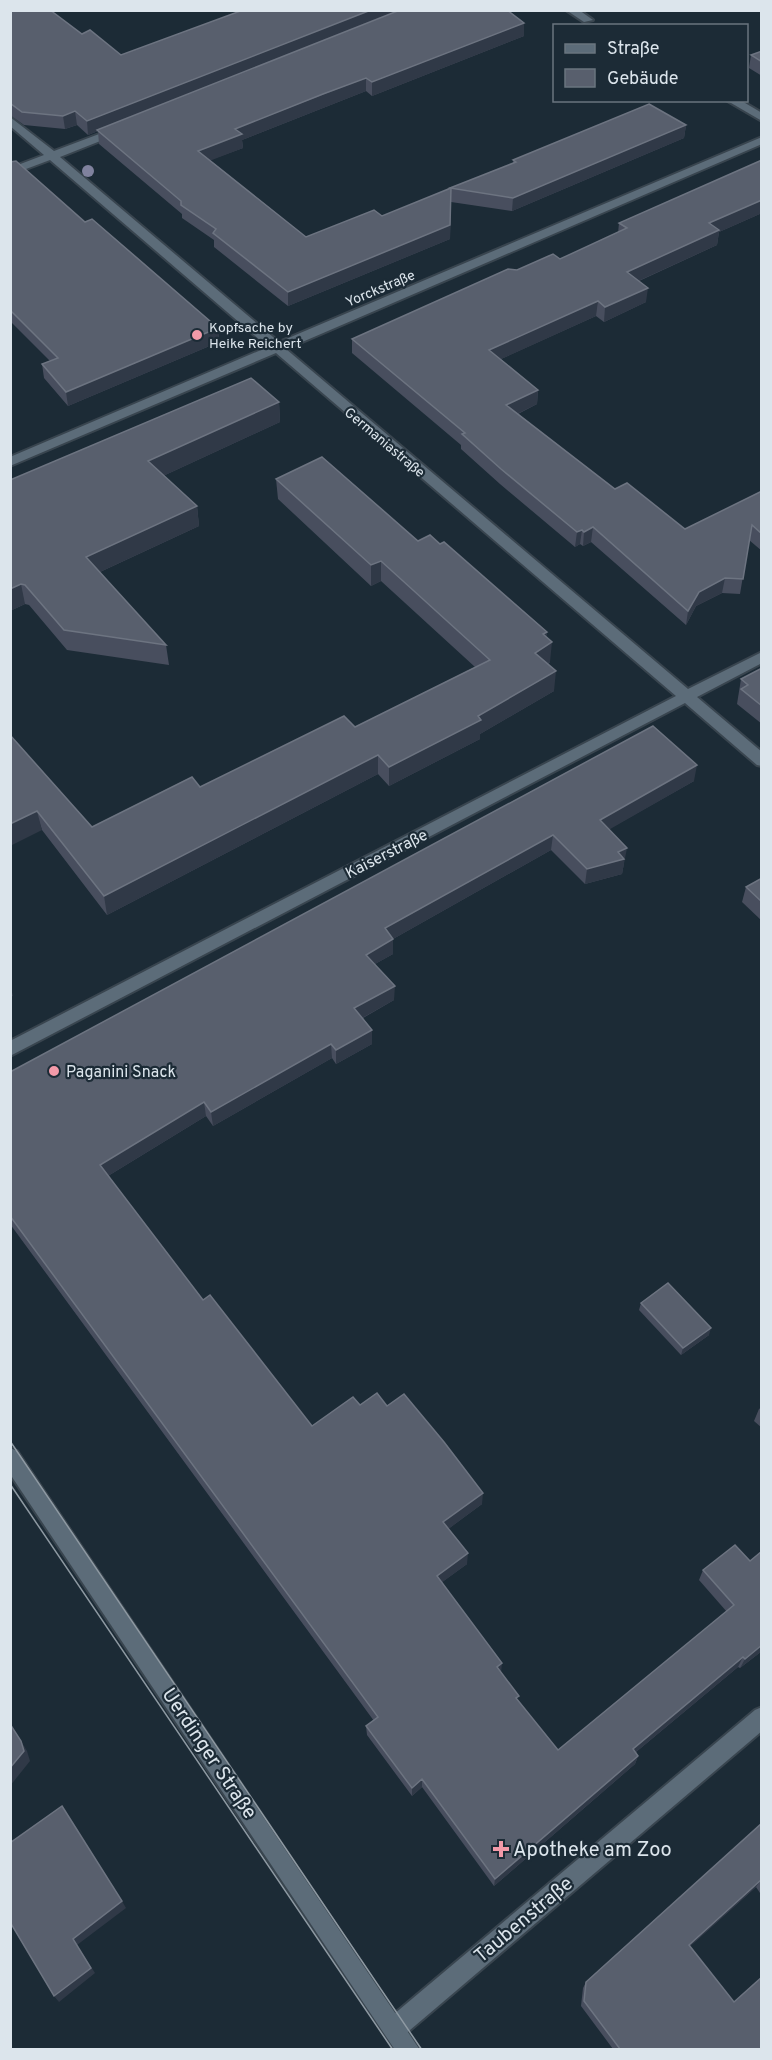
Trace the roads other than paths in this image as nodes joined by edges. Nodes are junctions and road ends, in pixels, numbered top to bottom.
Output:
1 (571, 10) edge
2 (588, 20) dead end
3 (734, 102) edge
4 (762, 118) edge
5 (10, 120) edge
6 (129, 126) edge
7 (762, 140) edge
8 (52, 156) junction
9 (10, 172) edge
10 (276, 349) junction
11 (10, 462) edge
12 (762, 657) edge
13 (686, 698) junction
14 (762, 761) edge
15 (10, 1049) edge
16 (10, 1457) edge
17 (762, 1717) edge
18 (395, 2028) junction
19 (410, 2049) edge

1 - 2 street
3 - 4 street
5 - 8 street, Germaniastraße
6 - 8 street
7 - 10 street, Yorckstraße
8 - 9 street
8 - 10 street, Germaniastraße
10 - 11 street, Yorckstraße
10 - 13 street, Germaniastraße
12 - 13 street, Kaiserstraße
13 - 14 street, Germaniastraße
13 - 15 street, Kaiserstraße
16 - 18 street, Uerdinger Straße
17 - 18 street, Taubenstraße
18 - 19 street, Uerdinger Straße

